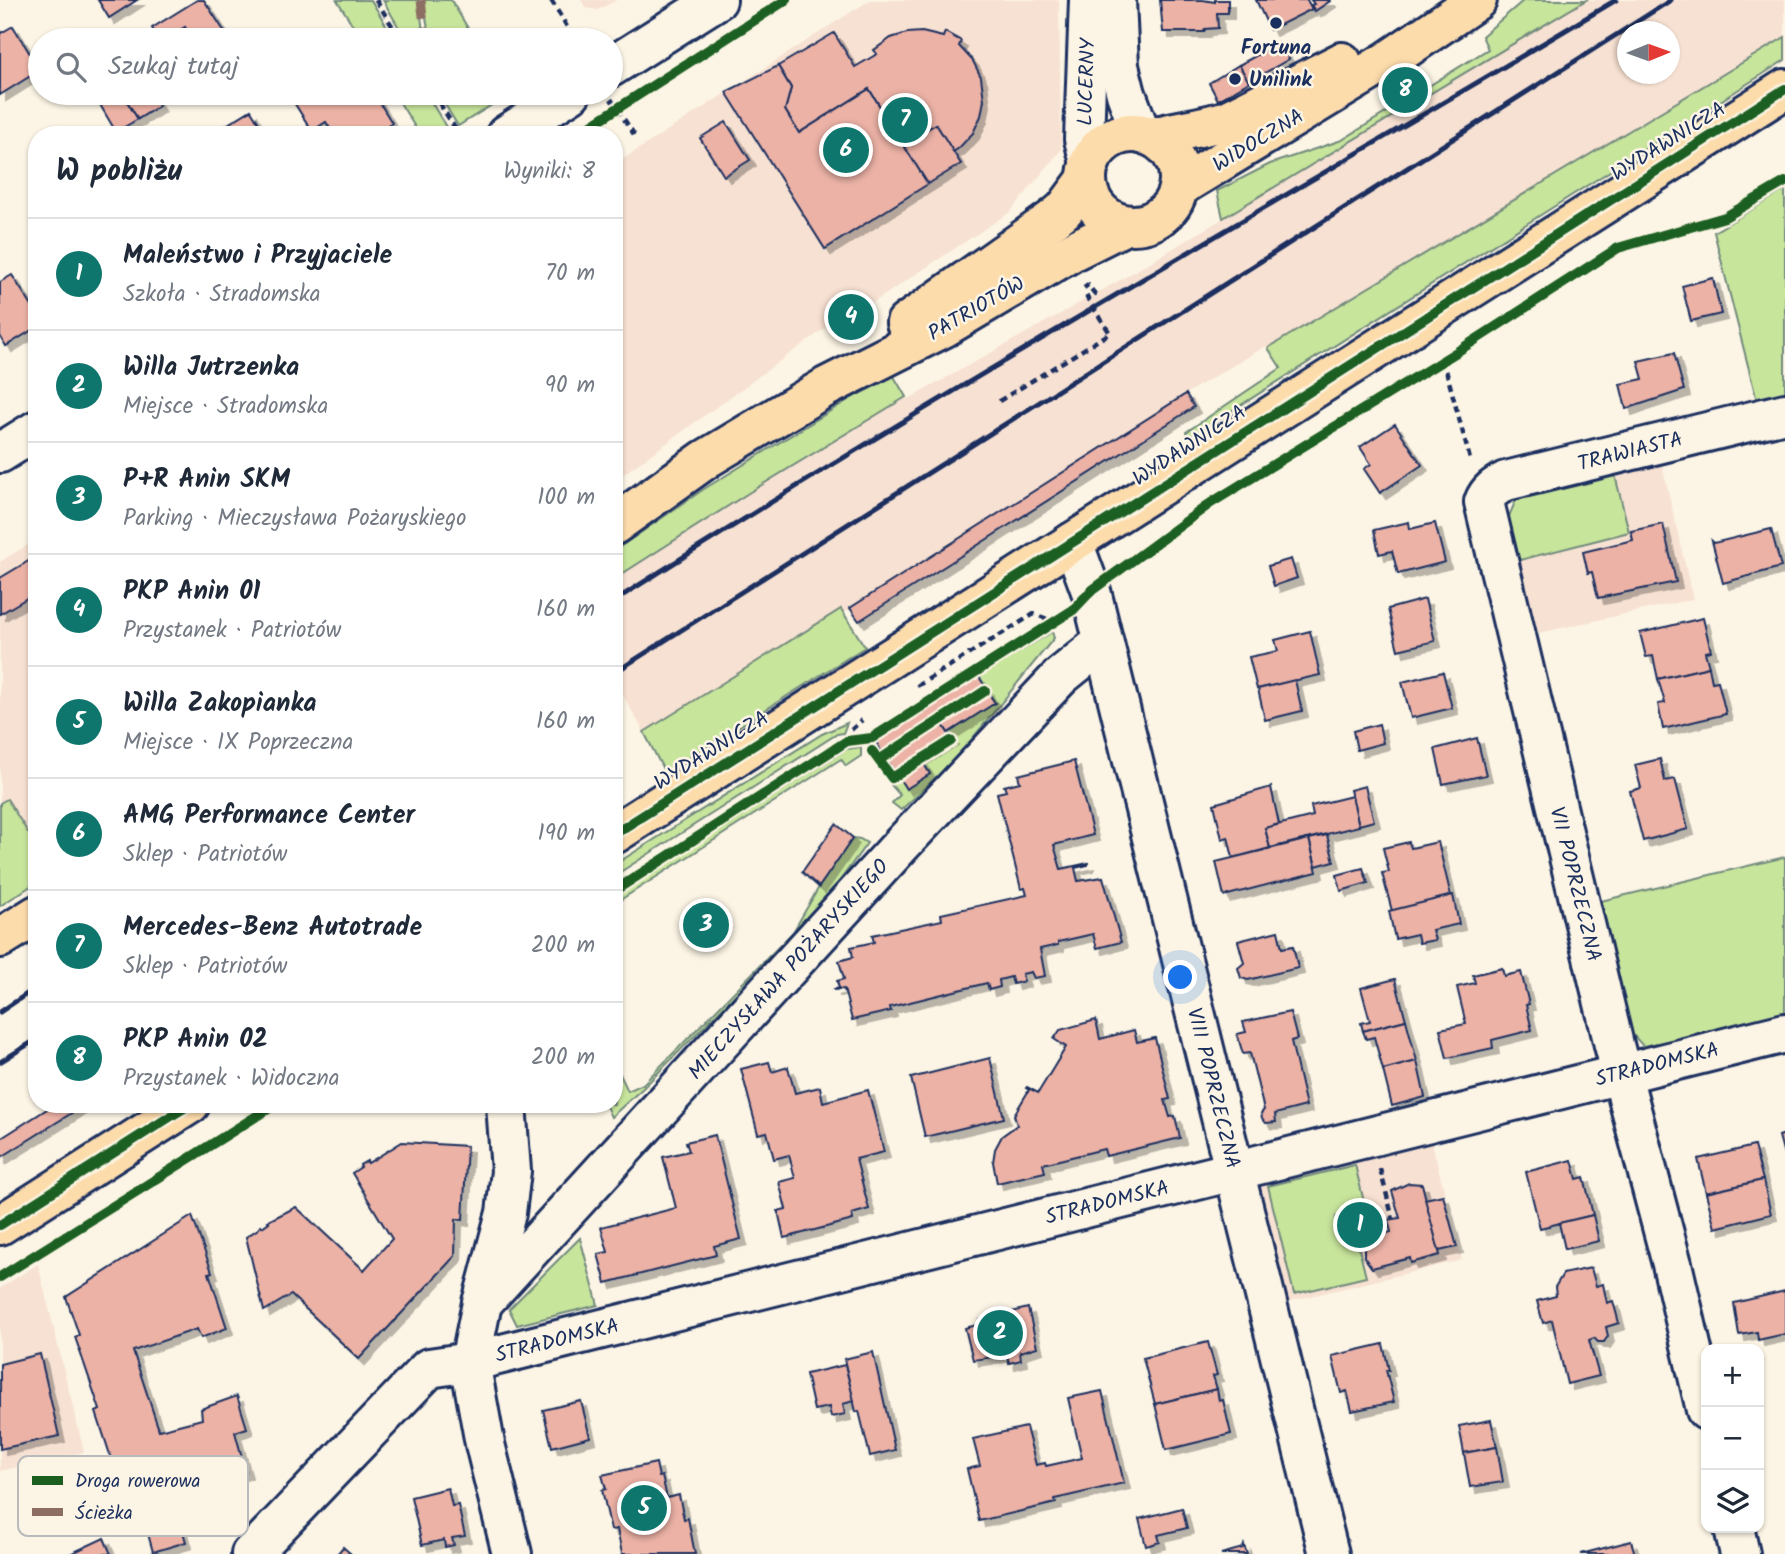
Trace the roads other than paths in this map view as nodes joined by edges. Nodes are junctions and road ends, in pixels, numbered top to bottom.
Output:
1 (717, 0) edge
2 (1089, 0) edge
3 (1116, 0) edge
4 (1462, 0) edge
5 (1477, 0) edge
6 (1102, 51) junction
7 (623, 59) edge
8 (1785, 89) edge
9 (552, 105) edge
10 (520, 126) edge
11 (1147, 136) junction
12 (1088, 171) junction
13 (1179, 187) junction
14 (1125, 225) junction
15 (826, 387) junction
16 (1785, 413) edge
17 (1484, 502) joint
18 (623, 518) edge
19 (1073, 542) junction
20 (1103, 642) junction
21 (623, 828) edge
22 (28, 921) edge
23 (0, 938) edge
24 (1785, 1033) edge
25 (1623, 1072) junction
26 (176, 1113) edge
27 (507, 1113) edge
28 (1235, 1170) junction
29 (0, 1225) edge
30 (482, 1303) junction
31 (470, 1362) junction
32 (1705, 1407) edge
33 (1735, 1533) edge
34 (251, 1554) edge
35 (512, 1554) edge
36 (1329, 1554) edge
37 (1740, 1554) edge

1 - 7 street
2 - 6 street, LUCERNY
3 - 6 street, LUCERNY
4 - 11 main road, WIDOCZNA
5 - 13 main road, WIDOCZNA
6 - 11 street, LUCERNY
6 - 12 street, LUCERNY
8 - 19 main road, WYDAWNICZA
9 - 10 street
11 - 12 main road
11 - 13 main road
12 - 14 main road
12 - 15 main road, PATRIOTÓW
13 - 14 main road
14 - 15 main road, PATRIOTÓW
15 - 18 main road, PATRIOTÓW
16 - 17 street, TRAWIASTA
17 - 25 street, VII POPRZECZNA
19 - 20 street, VIII POPRZECZNA
19 - 21 main road, WYDAWNICZA
20 - 28 street, VIII POPRZECZNA
20 - 30 street, MIECZYSŁAWA POŻARYSKIEGO
22 - 23 main road
24 - 25 street, STRADOMSKA
25 - 28 street, STRADOMSKA
25 - 32 street, VII POPRZECZNA
26 - 29 main road
27 - 30 street
28 - 31 street, STRADOMSKA
28 - 36 street, VIII POPRZECZNA
30 - 31 street
31 - 34 street, STRADOMSKA
31 - 35 street
33 - 37 street

